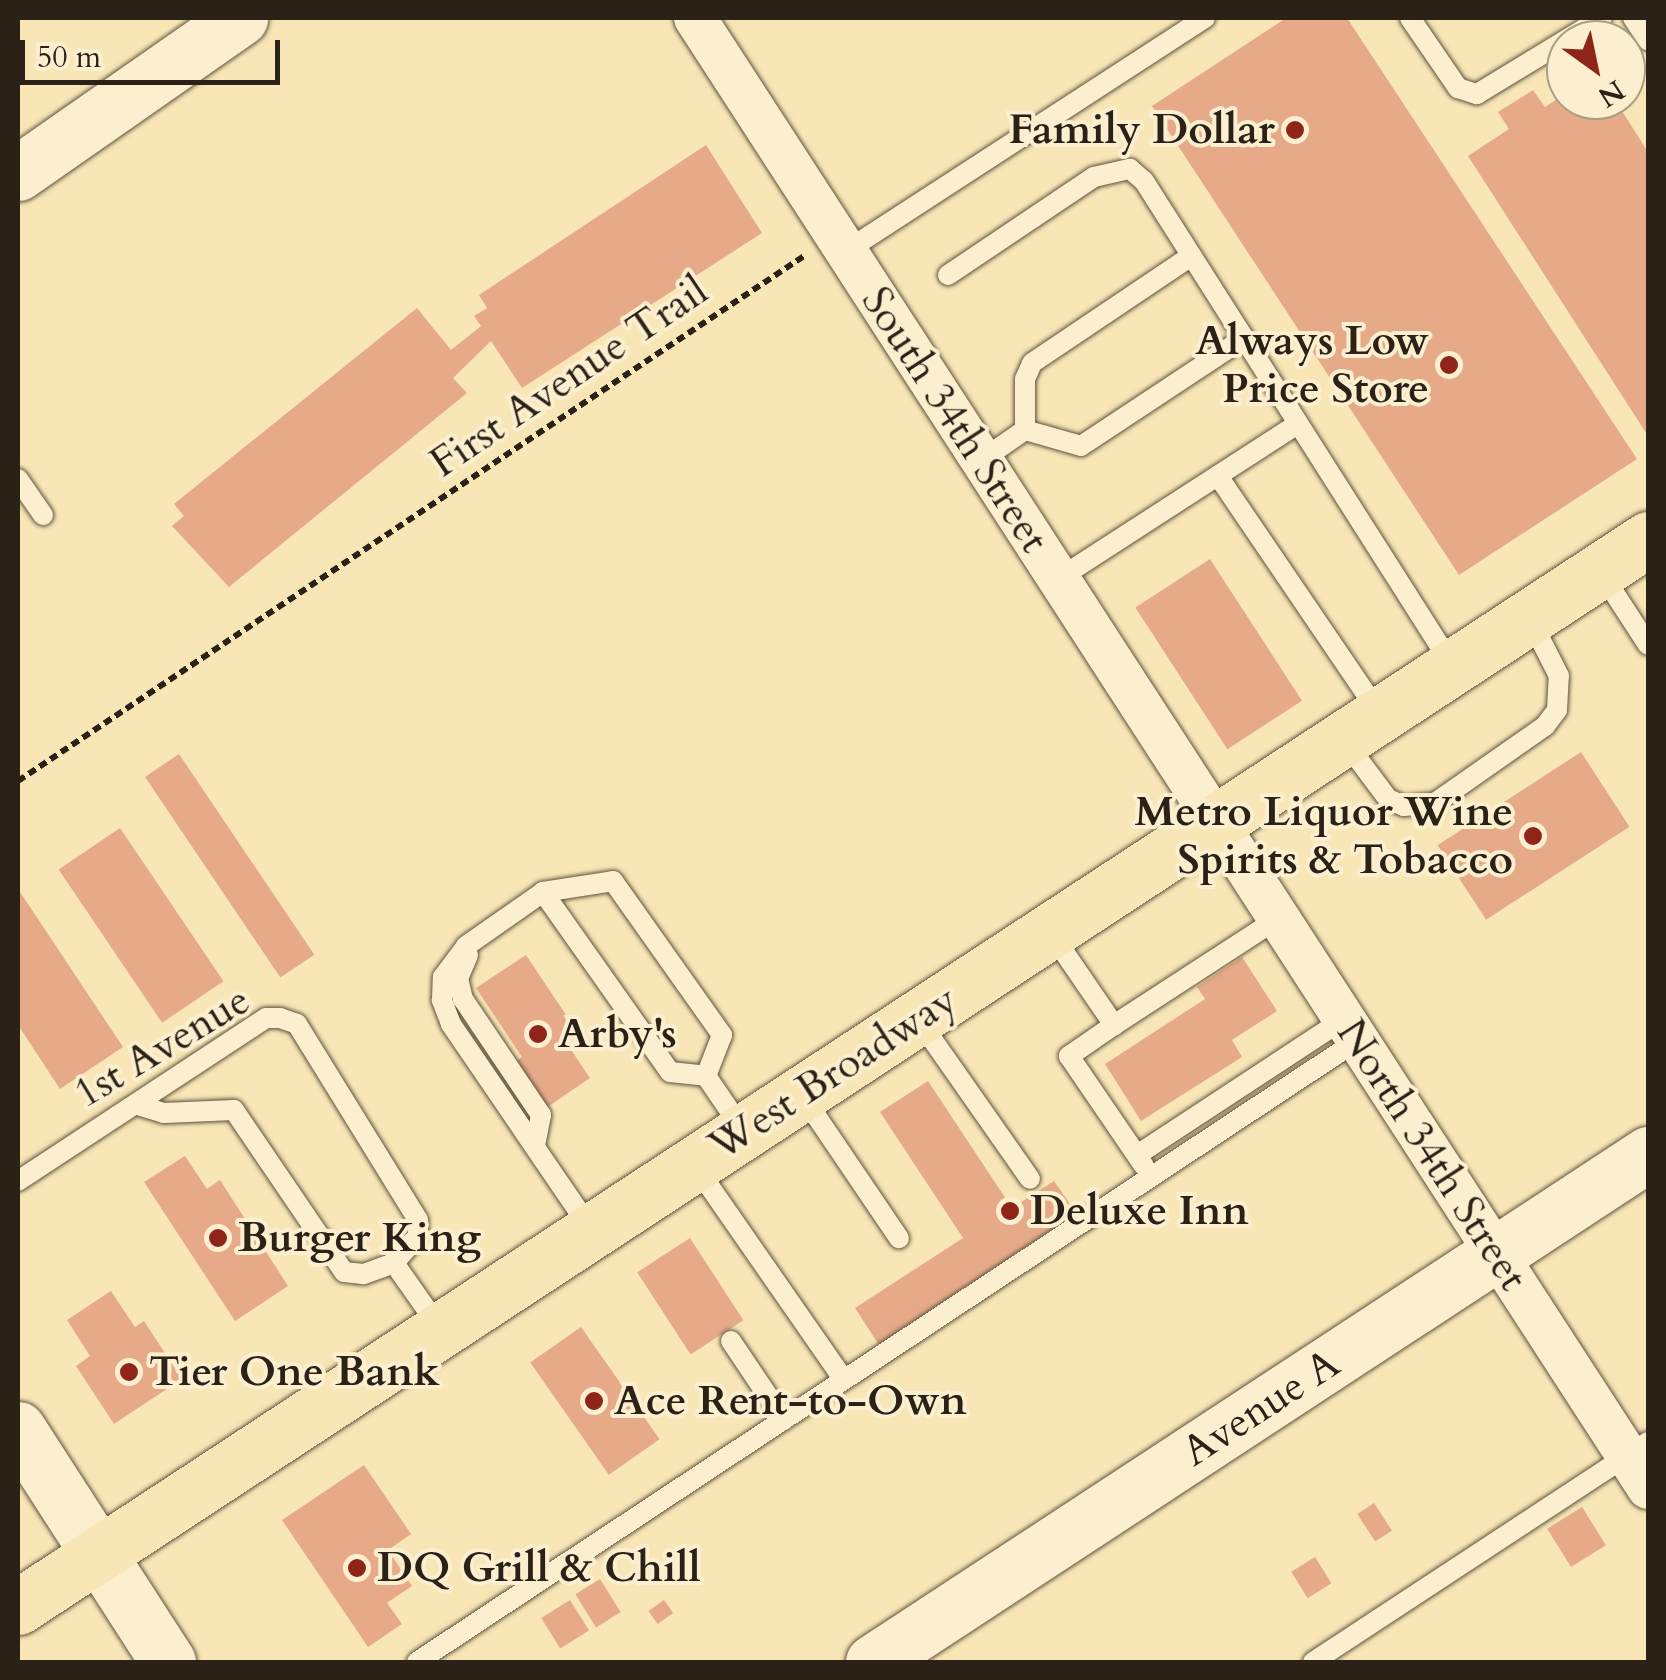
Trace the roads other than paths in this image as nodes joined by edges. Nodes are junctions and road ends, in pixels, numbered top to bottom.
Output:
1 (240, 18) edge
2 (1205, 18) edge
3 (1410, 18) edge
4 (1602, 18) edge
5 (1633, 18) edge
6 (698, 19) edge
7 (1648, 40) edge
8 (18, 173) edge
9 (841, 243) junction
10 (1191, 256) junction
11 (948, 275) dead end
12 (1244, 338) junction
13 (1298, 424) junction
14 (1025, 430) junction
15 (980, 460) junction
16 (1218, 476) junction
17 (18, 480) edge
18 (43, 516) dead end
19 (1648, 539) edge
20 (1600, 570) junction
21 (1058, 579) junction
22 (1529, 617) junction
23 (1648, 645) edge
24 (1453, 666) junction
25 (1361, 727) junction
26 (1216, 822) junction
27 (542, 892) junction
28 (1279, 918) junction
29 (1050, 931) junction
30 (917, 1018) junction
31 (1114, 1025) junction
32 (1351, 1030) junction
33 (1282, 1060) junction
34 (706, 1076) junction
35 (1296, 1081) junction
36 (801, 1094) junction
37 (135, 1104) junction
38 (744, 1131) junction
39 (1648, 1154) edge
40 (1137, 1155) junction
41 (694, 1165) junction
42 (1152, 1177) junction
43 (1030, 1180) dead end
44 (18, 1181) edge
45 (591, 1230) junction
46 (899, 1238) dead end
47 (1496, 1254) junction
48 (394, 1263) junction
49 (440, 1330) junction
50 (730, 1341) dead end
51 (844, 1380) junction
52 (784, 1420) junction
53 (18, 1430) edge
54 (1642, 1462) edge
55 (98, 1555) junction
56 (18, 1607) edge
57 (168, 1662) edge
58 (417, 1662) edge
59 (873, 1662) edge
60 (1312, 1662) edge

1 - 8 street
2 - 9 lane
3 - 4 lane
5 - 7 lane
6 - 9 street, South 34th Street
9 - 15 street, South 34th Street
10 - 11 lane
10 - 12 lane
10 - 14 lane
12 - 13 lane
12 - 14 lane
13 - 16 lane
13 - 24 lane
14 - 15 lane
15 - 21 street, South 34th Street
16 - 21 lane
16 - 25 lane
17 - 18 lane
19 - 20 main road, West Broadway
20 - 22 main road, West Broadway
20 - 23 lane
21 - 26 street, South 34th Street
22 - 24 main road, West Broadway
22 - 25 lane
24 - 25 main road, West Broadway
25 - 26 main road, West Broadway
26 - 28 street, North 34th Street
26 - 29 main road, West Broadway
27 - 34 lane
27 - 34 lane
27 - 45 lane
28 - 31 lane
28 - 32 street, North 34th Street
29 - 30 main road, West Broadway
29 - 31 lane
30 - 36 main road, West Broadway
30 - 43 lane
31 - 40 lane
32 - 33 lane
32 - 35 lane
32 - 47 street, North 34th Street
33 - 35 lane
33 - 40 lane
34 - 38 lane
35 - 42 lane
36 - 38 main road, West Broadway
36 - 46 lane
37 - 44 lane, 1st Avenue
37 - 48 lane
37 - 48 lane, 1st Avenue
38 - 41 main road, West Broadway
39 - 47 street, Avenue A
40 - 42 lane
41 - 45 main road, West Broadway
41 - 51 lane
42 - 51 lane
45 - 49 main road, West Broadway
47 - 54 street, North 34th Street
47 - 59 street, Avenue A
48 - 49 lane
49 - 55 main road, West Broadway
50 - 52 lane
51 - 52 lane
52 - 58 lane
53 - 55 street
54 - 60 lane
55 - 56 main road, West Broadway
55 - 57 street

